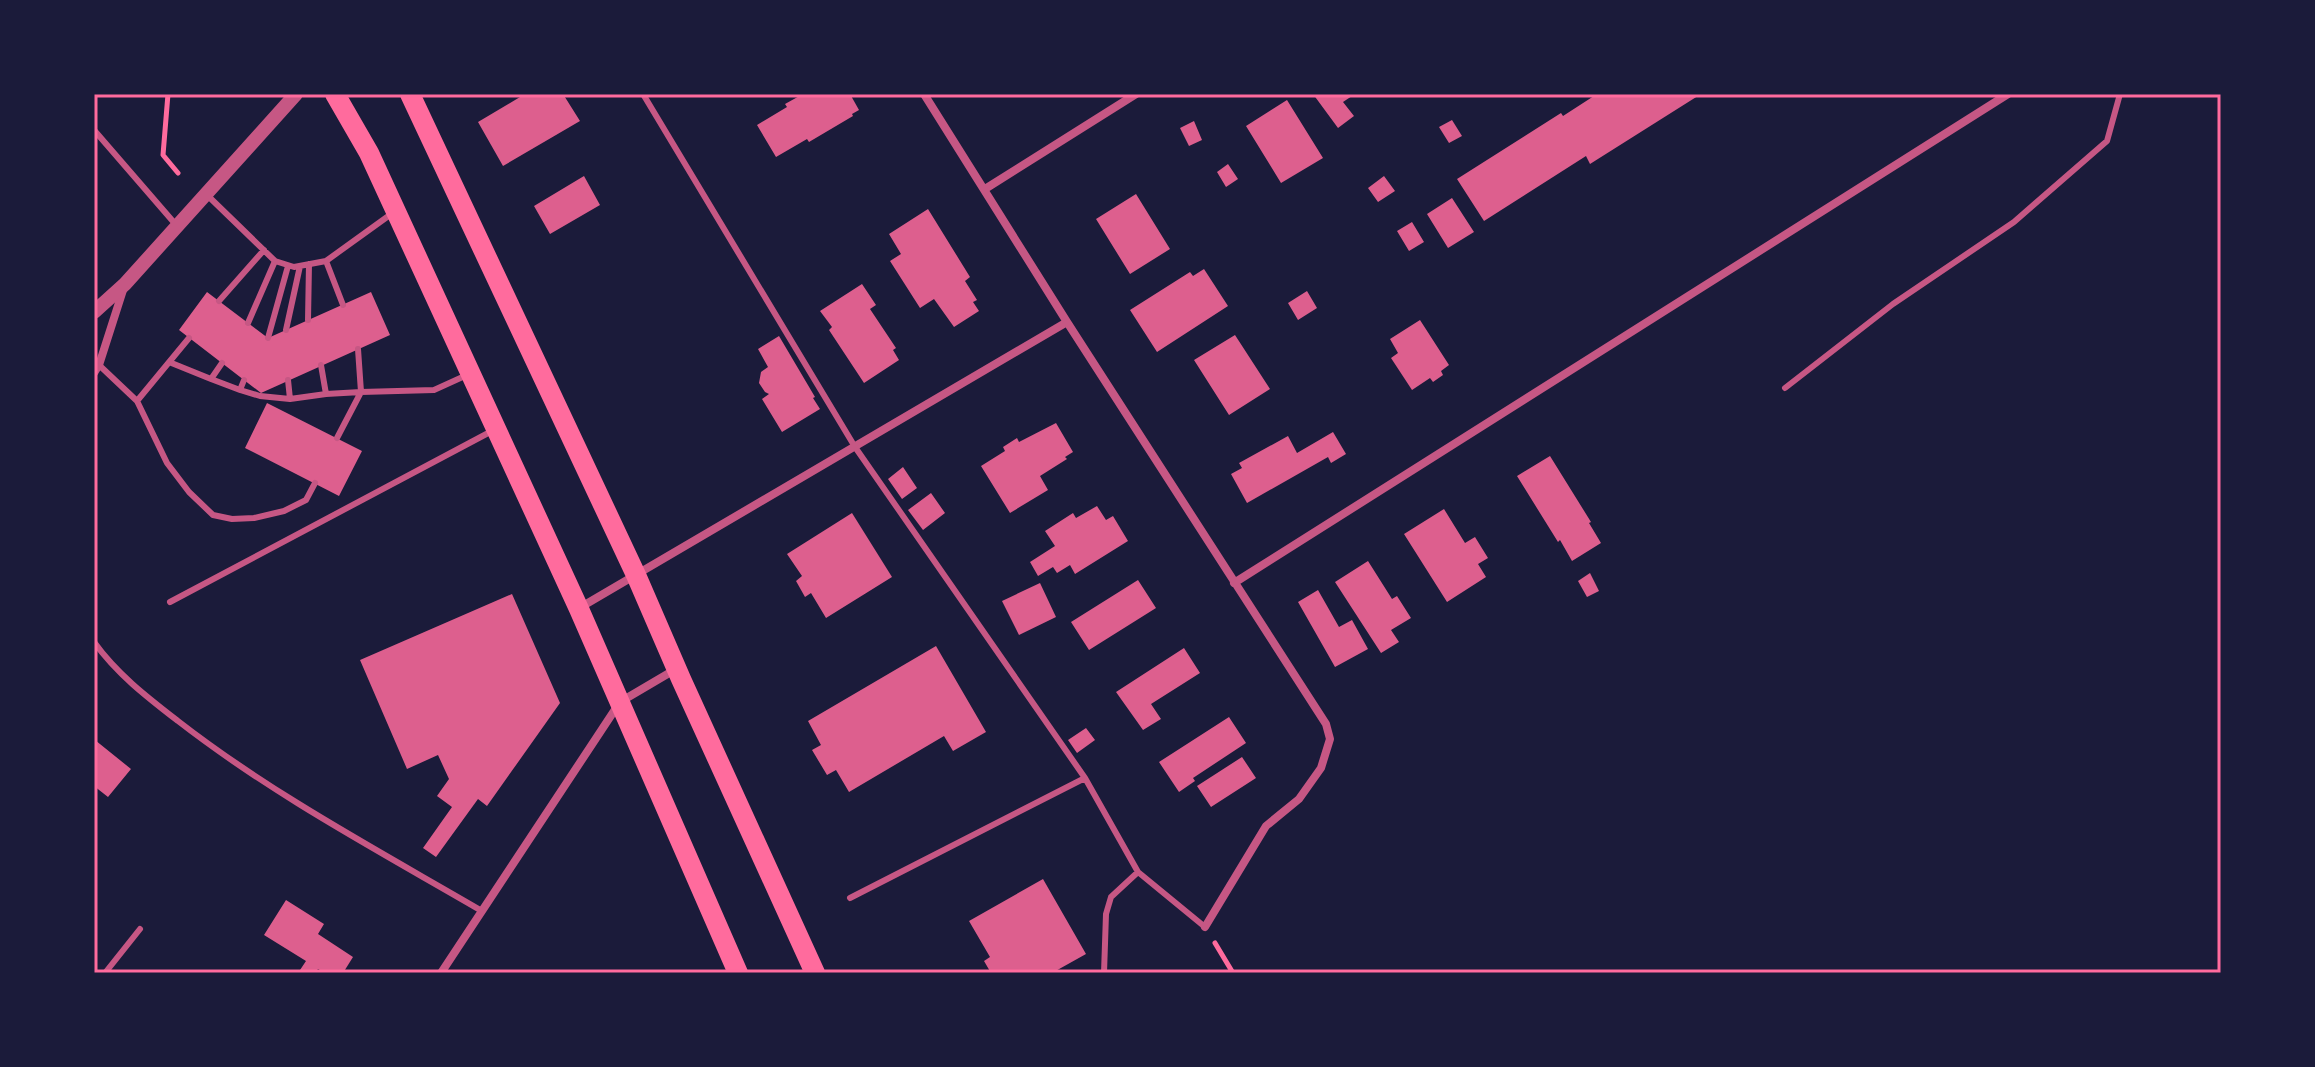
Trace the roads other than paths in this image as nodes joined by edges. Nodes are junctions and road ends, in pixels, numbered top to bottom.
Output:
1 (296, 94) edge
2 (335, 94) edge
3 (410, 94) edge
4 (643, 94) edge
5 (924, 94) edge
6 (1136, 94) edge
7 (2008, 94) edge
8 (2120, 94) edge
9 (95, 132) edge
10 (985, 189) junction
11 (206, 194) junction
12 (395, 211) junction
13 (177, 226) junction
14 (264, 250) junction
15 (275, 261) junction
16 (326, 261) junction
17 (309, 264) junction
18 (288, 266) junction
19 (300, 266) junction
20 (125, 284) junction
21 (219, 301) dead end
22 (343, 305) dead end
23 (94, 312) edge
24 (308, 320) dead end
25 (1067, 322) junction
26 (248, 323) dead end
27 (286, 330) dead end
28 (189, 338) dead end
29 (268, 338) dead end
30 (358, 349) dead end
31 (169, 362) junction
32 (222, 363) dead end
33 (321, 365) dead end
34 (96, 369) edge
35 (470, 373) junction
36 (211, 379) junction
37 (244, 380) dead end
38 (288, 380) dead end
39 (1785, 388) dead end
40 (240, 390) junction
41 (361, 392) junction
42 (326, 394) junction
43 (290, 399) junction
44 (137, 401) junction
45 (496, 429) junction
46 (337, 438) dead end
47 (855, 447) junction
48 (315, 483) dead end
49 (636, 575) junction
50 (1234, 583) junction
51 (170, 602) dead end
52 (579, 609) junction
53 (94, 642) edge
54 (676, 669) junction
55 (620, 702) junction
56 (1085, 778) junction
57 (1138, 872) junction
58 (850, 898) dead end
59 (482, 911) junction
60 (1205, 927) joint
61 (140, 929) dead end
62 (105, 973) edge
63 (441, 973) edge
64 (738, 973) edge
65 (815, 973) edge
66 (1104, 973) edge

1 - 11 street
2 - 12 main road
3 - 49 main road
4 - 47 lane
5 - 10 street
6 - 10 street
7 - 50 street
8 - 39 lane
9 - 13 lane
10 - 25 street
11 - 13 street
11 - 14 lane
12 - 16 lane
12 - 35 main road
13 - 20 street
14 - 15 lane
14 - 21 lane
15 - 18 lane
15 - 26 lane
16 - 17 lane
16 - 22 lane
17 - 19 lane
17 - 24 lane
18 - 19 lane
18 - 29 lane
19 - 27 lane
20 - 23 street
20 - 34 street
25 - 47 street
25 - 50 street
28 - 31 lane
30 - 41 lane
31 - 36 lane
31 - 44 lane
32 - 36 lane
33 - 42 lane
34 - 44 lane
35 - 41 lane
35 - 45 main road
36 - 40 lane
37 - 40 lane
38 - 43 lane
40 - 43 lane
41 - 42 lane
41 - 46 lane
42 - 43 lane
44 - 48 lane
45 - 51 lane
45 - 52 main road
47 - 49 street
47 - 56 lane
49 - 52 street
49 - 54 main road
50 - 60 street
52 - 55 main road
53 - 59 lane
54 - 55 street
54 - 65 main road
55 - 59 street
55 - 64 main road
56 - 57 lane
56 - 58 lane
57 - 60 lane
57 - 66 lane
59 - 63 street
61 - 62 lane

